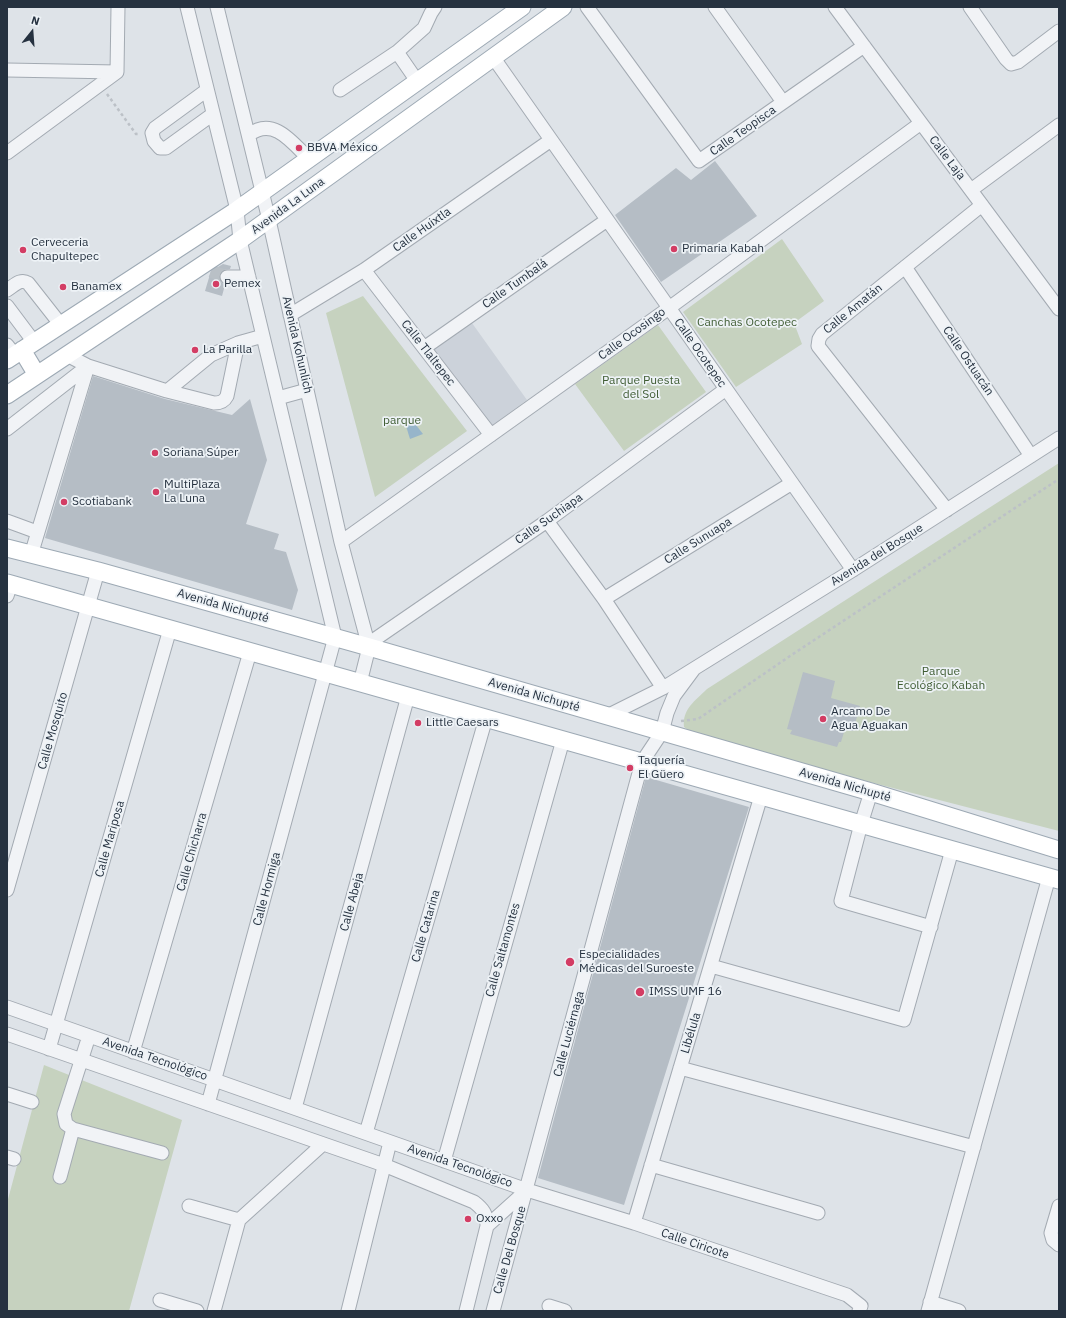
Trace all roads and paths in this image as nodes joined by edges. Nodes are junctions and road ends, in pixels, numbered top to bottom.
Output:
1 (118, 7) edge
2 (187, 7) edge
3 (218, 7) edge
4 (435, 7) edge
5 (522, 7) edge
6 (563, 7) edge
7 (587, 7) edge
8 (715, 7) edge
9 (835, 7) edge
10 (970, 7) edge
11 (1059, 31) edge
12 (864, 46) junction
13 (397, 52) junction
14 (493, 57) junction
15 (7, 70) edge
16 (116, 72) junction
17 (417, 81) junction
18 (100, 84) junction
19 (207, 90) junction
20 (340, 90) dead end
21 (783, 102) junction
22 (213, 114) junction
23 (921, 123) junction
24 (1059, 125) edge
25 (152, 133) junction
26 (249, 135) junction
27 (551, 140) junction
28 (7, 152) edge
29 (309, 158) junction
30 (971, 190) junction
31 (262, 192) junction
32 (982, 205) junction
33 (236, 210) junction
34 (269, 220) junction
35 (607, 220) junction
36 (240, 240) junction
37 (905, 267) junction
38 (364, 270) junction
39 (228, 277) tunnel mouth
40 (249, 277) junction
41 (7, 290) edge
42 (7, 306) edge
43 (669, 308) junction
44 (1059, 309) edge
45 (290, 315) junction
46 (61, 325) junction
47 (263, 336) junction
48 (238, 343) junction
49 (424, 348) junction
50 (17, 351) edge
51 (67, 356) junction
52 (88, 366) junction
53 (38, 375) junction
54 (726, 389) junction
55 (307, 390) junction
56 (167, 391) junction
57 (7, 395) edge
58 (278, 398) junction
59 (7, 429) edge
60 (491, 435) junction
61 (1059, 438) edge
62 (1032, 456) junction
63 (1059, 479) edge
64 (792, 483) junction
65 (947, 510) junction
66 (7, 521) edge
67 (547, 521) junction
68 (37, 532) junction
69 (341, 542) junction
70 (7, 548) edge
71 (31, 554) junction
72 (853, 570) junction
73 (98, 571) junction
74 (8, 588) edge
75 (604, 598) junction
76 (88, 606) junction
77 (170, 629) junction
78 (335, 637) junction
79 (369, 645) junction
80 (250, 652) junction
81 (694, 669) junction
82 (326, 674) junction
83 (360, 683) junction
84 (664, 688) junction
85 (408, 696) junction
86 (607, 716) junction
87 (486, 718) junction
88 (663, 728) junction
89 (563, 740) junction
90 (642, 762) junction
91 (871, 792) junction
92 (762, 796) junction
93 (861, 824) junction
94 (952, 850) junction
95 (1059, 850) edge
96 (1054, 879) edge
97 (7, 890) edge
98 (931, 927) junction
99 (711, 966) junction
100 (7, 1007) edge
101 (56, 1025) junction
102 (7, 1034) edge
103 (89, 1036) junction
104 (49, 1049) junction
105 (133, 1052) junction
106 (81, 1060) junction
107 (680, 1068) junction
108 (214, 1080) junction
109 (7, 1094) edge
110 (32, 1102) dead end
111 (208, 1104) junction
112 (295, 1108) junction
113 (73, 1129) junction
114 (366, 1133) junction
115 (390, 1142) junction
116 (323, 1144) junction
117 (974, 1147) junction
118 (162, 1154) dead end
119 (444, 1161) junction
120 (384, 1165) junction
121 (651, 1165) junction
122 (60, 1177) dead end
123 (526, 1190) junction
124 (189, 1206) dead end
125 (1059, 1206) edge
126 (818, 1213) dead end
127 (239, 1220) junction
128 (634, 1223) junction
129 (487, 1226) junction
130 (1059, 1245) edge
131 (160, 1300) dead end
132 (549, 1306) dead end
133 (929, 1306) edge
134 (860, 1308) edge
135 (197, 1311) edge
136 (214, 1311) edge
137 (348, 1311) edge
138 (466, 1311) edge
139 (493, 1311) edge
140 (565, 1311) edge
141 (959, 1311) edge

1 - 16 street
2 - 19 street
3 - 26 street, Avenida Kohunlich
4 - 13 street
5 - 17 main road
6 - 14 main road, Avenida La Luna
7 - 21 street, Calle Teopisca
8 - 21 street
9 - 12 street, Calle Laja
10 - 11 street
12 - 21 street, Calle Teopisca
12 - 23 street, Calle Laja
13 - 17 street
13 - 20 street
14 - 27 street, Calle Ocotepec
14 - 34 main road, Avenida La Luna
15 - 16 street
16 - 18 street
17 - 29 main road
18 - 25 path
18 - 28 street
19 - 22 street
19 - 25 street
22 - 25 street
22 - 33 street
23 - 30 street, Calle Laja
23 - 43 street, Calle Ocosingo
24 - 30 street
26 - 29 street
26 - 31 street, Avenida Kohunlich
27 - 35 street, Calle Ocotepec
27 - 38 street, Calle Huixtla
29 - 31 main road
30 - 32 street, Calle Laja
31 - 33 main road
31 - 34 street, Avenida Kohunlich
32 - 37 street, Calle Amatán
32 - 44 street, Calle Laja
33 - 36 street
33 - 46 main road
34 - 36 main road, Avenida La Luna
34 - 45 street, Avenida Kohunlich
35 - 43 street, Calle Ocotepec
35 - 49 street, Calle Tumbalá
36 - 40 street
36 - 51 main road, Avenida La Luna
37 - 62 street, Calle Ostuacán
37 - 65 street, Calle Amatán
38 - 45 street, Calle Huixtla
38 - 49 street, Calle Tlaltepec
39 - 40 street
40 - 47 street
41 - 46 street
42 - 50 street
43 - 54 street, Calle Ocotepec
43 - 60 street, Calle Ocosingo
45 - 55 street, Avenida Kohunlich
46 - 50 main road
47 - 48 street
47 - 58 street
48 - 56 street
48 - 56 street
49 - 60 street, Calle Tlaltepec
50 - 53 main road
51 - 52 street
51 - 53 main road, Avenida La Luna
52 - 56 street
52 - 59 street
52 - 68 street
53 - 57 main road, Avenida La Luna
54 - 64 street, Calle Ocotepec
54 - 67 street, Calle Suchiapa
55 - 58 street
55 - 69 street, Avenida Kohunlich
58 - 78 street
60 - 69 street, Calle Ocosingo
61 - 62 street, Avenida del Bosque
62 - 65 street, Avenida del Bosque
63 - 88 path
64 - 72 street, Calle Ocotepec
64 - 75 street, Calle Sunuapa
65 - 72 street, Avenida del Bosque
66 - 68 street
67 - 75 street
67 - 79 street, Calle Suchiapa
68 - 71 street
69 - 79 street, Avenida Kohunlich
70 - 71 main road, Avenida Nichupté
71 - 73 main road, Avenida Nichupté
72 - 81 street, Avenida del Bosque
73 - 76 street, Calle Mosquito
73 - 78 main road, Avenida Nichupté
74 - 76 main road
75 - 84 street
76 - 77 main road
76 - 97 street, Calle Mosquito
77 - 80 main road
77 - 101 street, Calle Mariposa
78 - 79 main road, Avenida Nichupté
78 - 82 street
79 - 83 street, Avenida Kohunlich
79 - 86 main road, Avenida Nichupté
80 - 82 main road
80 - 105 street, Calle Chicharra
81 - 84 street, Avenida del Bosque
81 - 88 street, Avenida del Bosque
82 - 83 main road
82 - 108 street, Calle Hormiga
83 - 85 main road
84 - 86 street, Avenida del Bosque
85 - 87 main road
85 - 112 street, Calle Abeja
86 - 88 main road, Avenida Nichupté
87 - 89 main road
87 - 114 street, Calle Catarina
88 - 90 street, Avenida del Bosque
88 - 91 main road, Avenida Nichupté
89 - 90 main road
89 - 119 street, Calle Saltamontes
90 - 92 main road
90 - 123 street, Calle Luciérnaga
91 - 93 street
91 - 95 main road, Avenida Nichupté
92 - 93 main road
92 - 99 street, Libélula
93 - 94 main road
93 - 98 street
94 - 96 main road
94 - 98 street
96 - 117 street
98 - 99 street
99 - 107 street, Libélula
100 - 101 street, Avenida Tecnológico
101 - 103 street, Avenida Tecnológico
101 - 104 street, Calle Mariposa
102 - 104 street, Avenida Tecnológico
103 - 105 street, Avenida Tecnológico
103 - 106 street
104 - 106 street, Avenida Tecnológico
105 - 108 street, Avenida Tecnológico
106 - 111 street, Avenida Tecnológico
106 - 113 street
107 - 117 street
107 - 121 street, Libélula
108 - 111 street, Calle Hormiga
108 - 112 street, Avenida Tecnológico
109 - 110 street
111 - 116 street, Avenida Tecnológico
112 - 114 street, Avenida Tecnológico
113 - 118 street
113 - 122 street
114 - 115 street, Avenida Tecnológico
115 - 119 street, Avenida Tecnológico
115 - 120 street
116 - 120 street, Avenida Tecnológico
116 - 127 street
117 - 133 street
119 - 123 street, Avenida Tecnológico
120 - 129 street, Avenida Tecnológico
120 - 137 street
121 - 126 street
121 - 128 street, Libélula
123 - 128 street, Calle Ciricote
123 - 129 street, Avenida Tecnológico
123 - 139 street, Calle Del Bosque
124 - 127 street
125 - 130 street
127 - 136 street
128 - 134 street, Calle Ciricote
129 - 138 street
131 - 135 street
132 - 140 street
133 - 141 street

